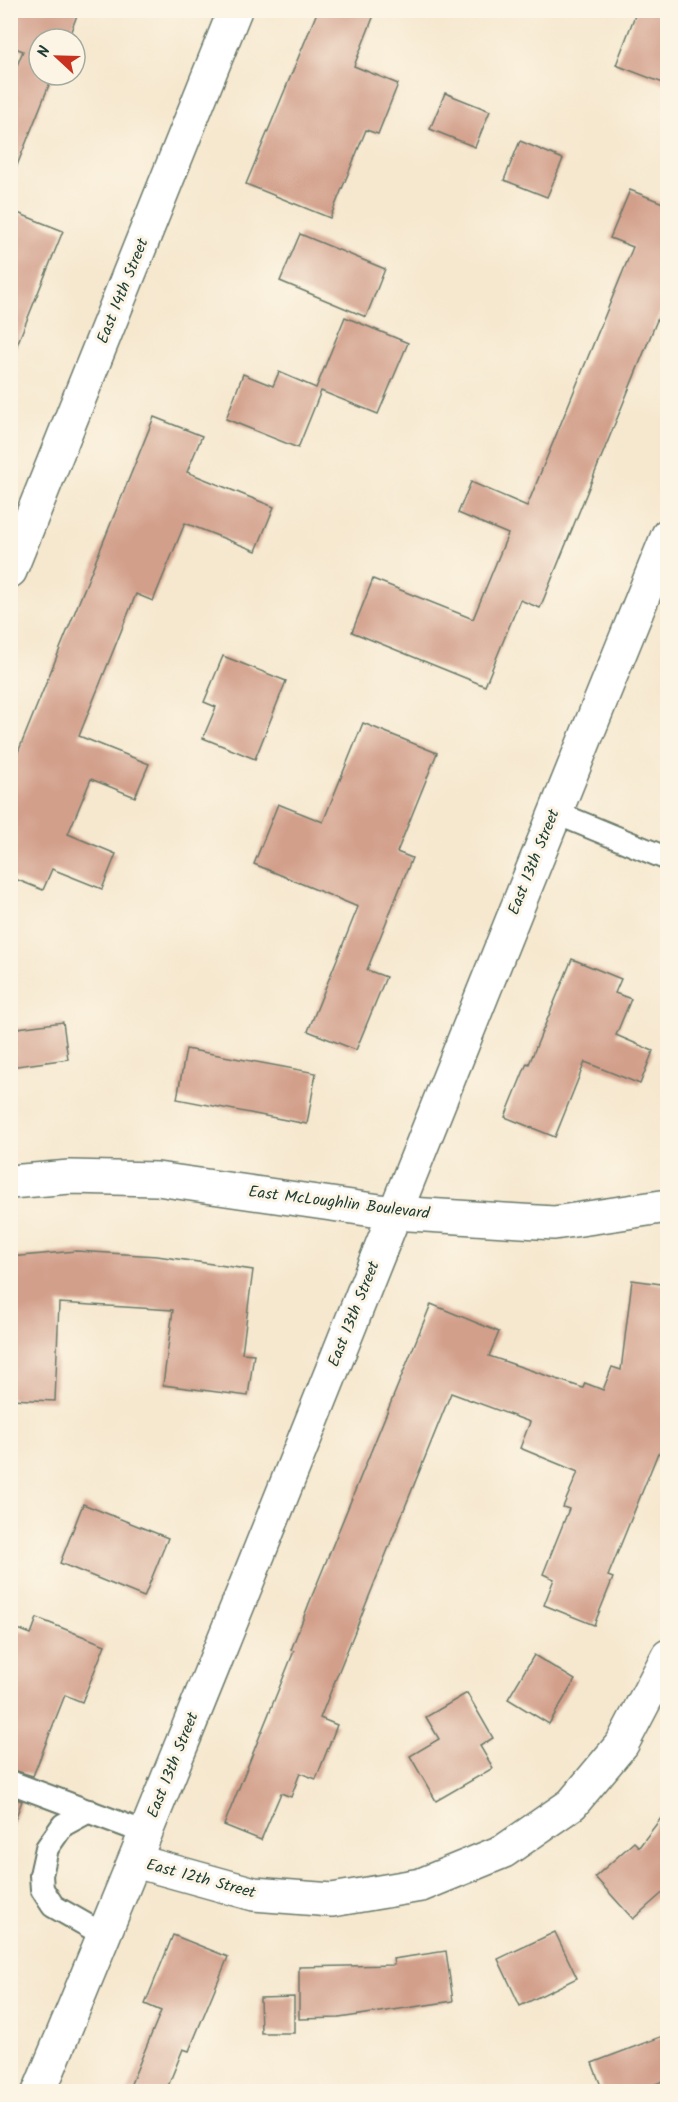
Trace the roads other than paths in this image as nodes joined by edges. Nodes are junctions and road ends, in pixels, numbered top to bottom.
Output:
1 (235, 10) edge
2 (668, 535) edge
3 (10, 571) edge
4 (555, 812) junction
5 (668, 859) edge
6 (10, 1182) edge
7 (668, 1206) edge
8 (394, 1213) junction
9 (668, 1656) edge
10 (10, 1782) edge
11 (89, 1811) junction
12 (140, 1847) junction
13 (104, 1935) junction
14 (39, 2091) edge

1 - 3 street, East 14th Street
2 - 4 street, East 13th Street
4 - 5 lane
4 - 8 street, East 13th Street
6 - 8 street, East McLoughlin Boulevard
7 - 8 street, East McLoughlin Boulevard
8 - 12 street, East 13th Street
9 - 12 street, East 12th Street
10 - 11 lane
11 - 12 lane
11 - 13 lane
12 - 13 street, East 13th Street
13 - 14 street, East 13th Street

